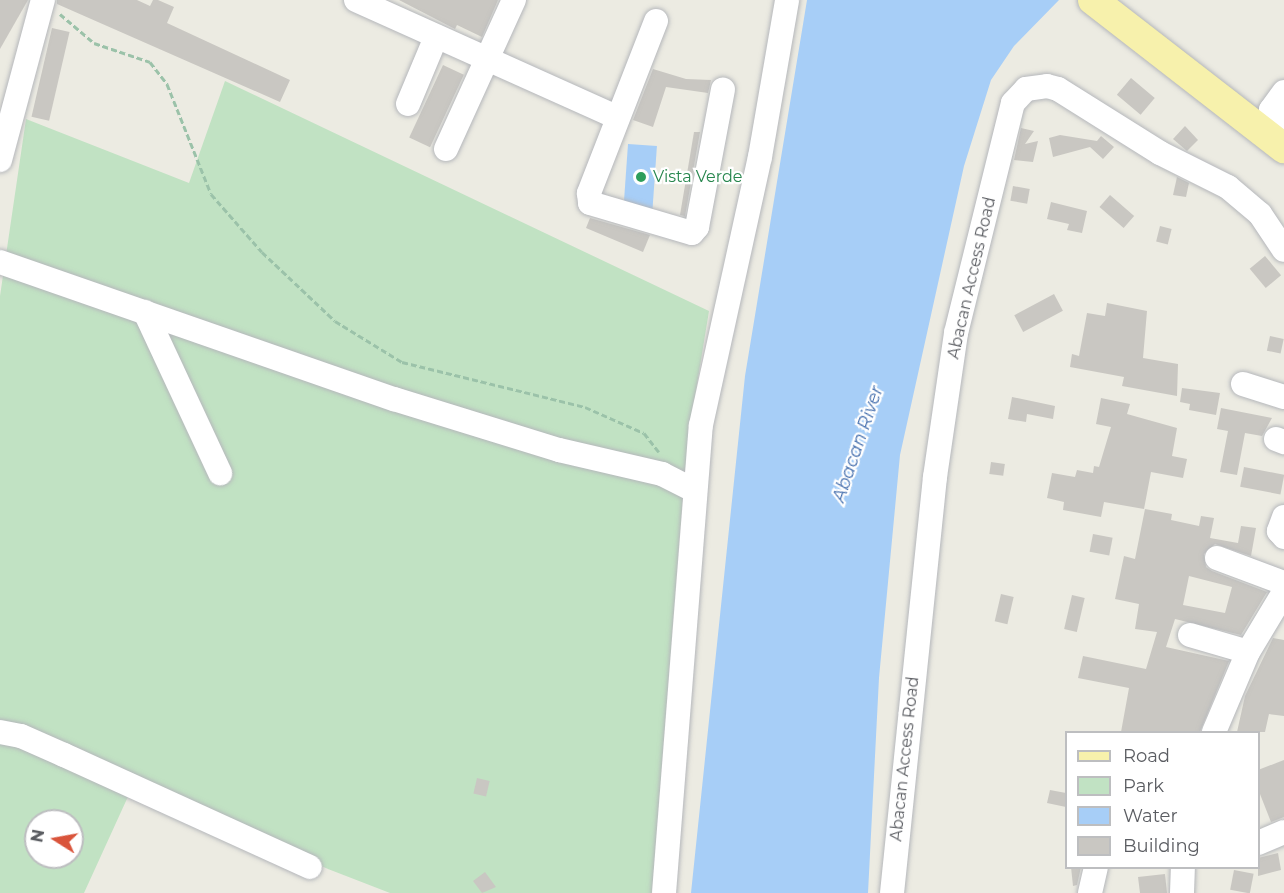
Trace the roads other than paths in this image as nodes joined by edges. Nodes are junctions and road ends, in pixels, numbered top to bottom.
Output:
1 (356, 0) edge
2 (514, 0) edge
3 (787, 0) edge
4 (1093, 0) edge
5 (43, 3) edge
6 (656, 21) dead end
7 (436, 37) junction
8 (488, 60) junction
9 (723, 89) dead end
10 (1284, 92) edge
11 (408, 104) dead end
12 (618, 118) junction
13 (1284, 120) edge
14 (1284, 148) edge
15 (446, 149) dead end
16 (0, 160) edge
17 (1284, 249) edge
18 (0, 262) edge
19 (145, 312) junction
20 (1243, 384) dead end
21 (1284, 397) edge
22 (220, 473) dead end
23 (693, 489) junction
24 (1284, 517) edge
25 (1284, 537) edge
26 (1217, 558) dead end
27 (1284, 583) edge
28 (1284, 592) edge
29 (1190, 635) dead end
30 (1248, 652) junction
31 (1214, 731) edge
32 (0, 732) edge
33 (1284, 832) edge
34 (1260, 842) edge
35 (310, 867) dead end
36 (1096, 869) edge
37 (664, 893) edge
38 (892, 893) edge
39 (1090, 893) edge

1 - 7 street
2 - 8 street
3 - 23 street
4 - 14 main road
5 - 16 street
6 - 12 street
7 - 8 street
7 - 11 street
8 - 12 street
8 - 15 street
9 - 12 street
10 - 13 street
17 - 38 street, Abacan Access Road
18 - 19 street
19 - 22 street
19 - 23 street
20 - 21 street
23 - 37 street
24 - 25 street
26 - 27 street
28 - 30 street
29 - 30 street
30 - 31 street
32 - 35 street
33 - 34 street
36 - 39 street

